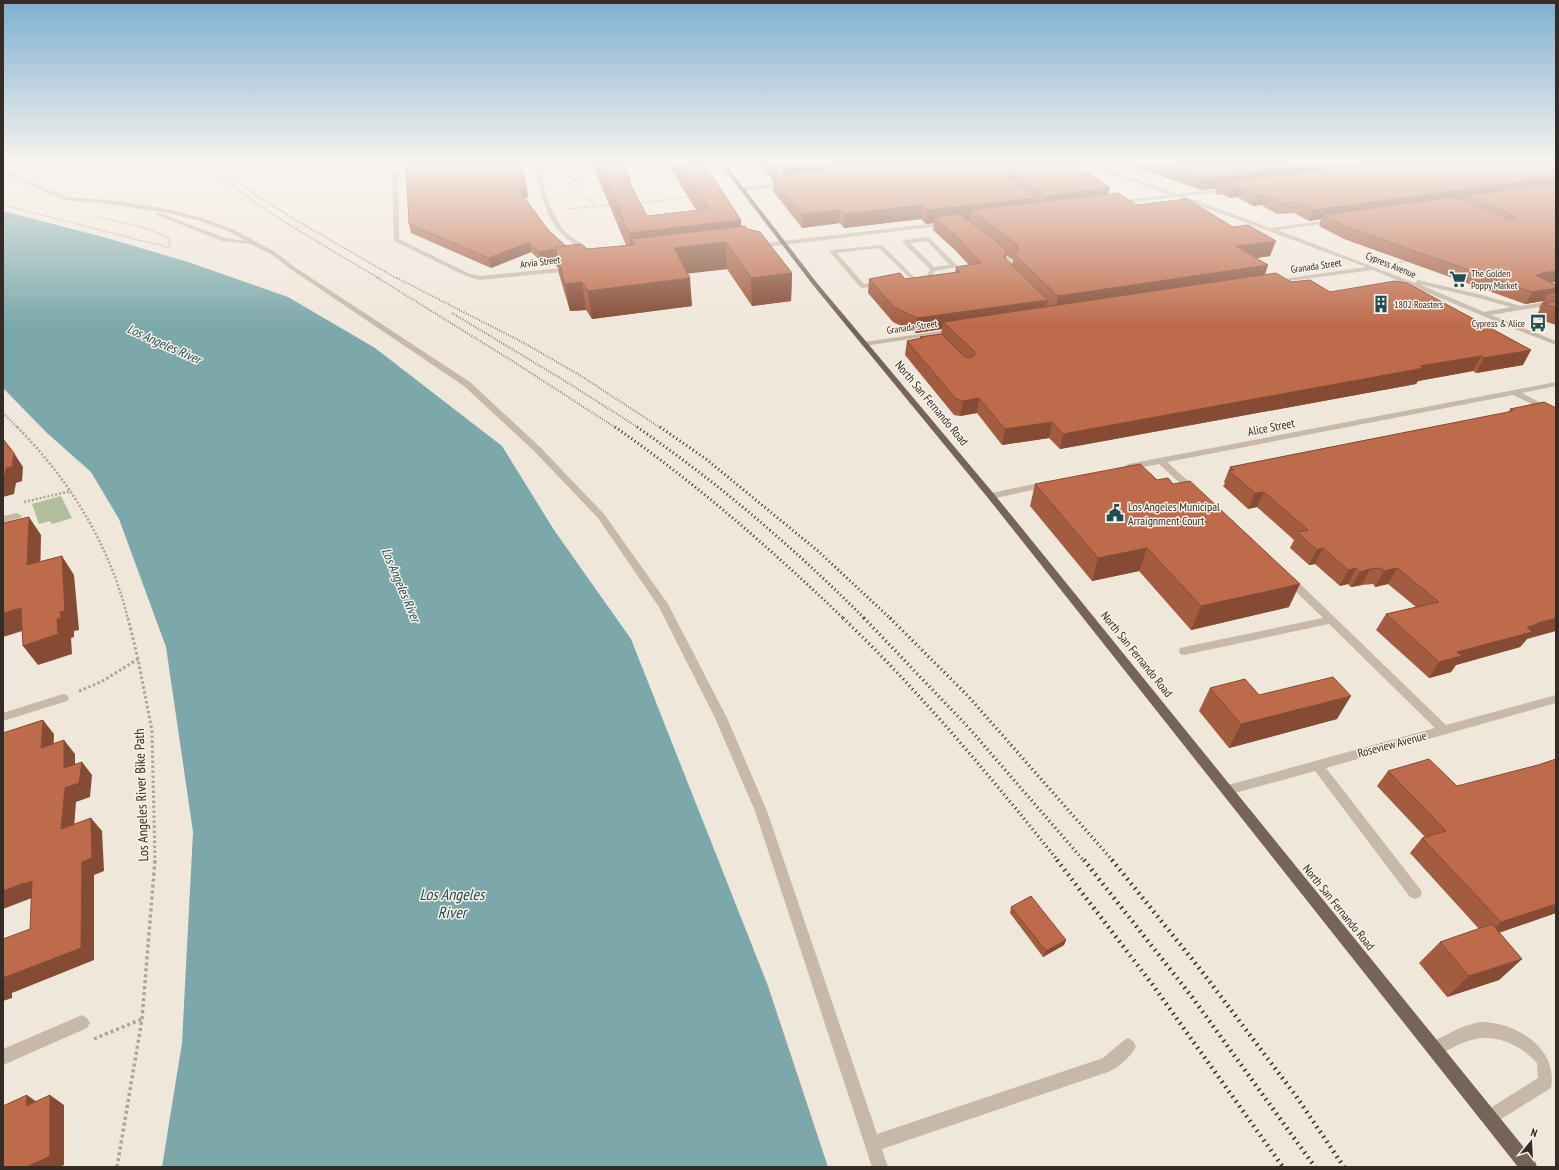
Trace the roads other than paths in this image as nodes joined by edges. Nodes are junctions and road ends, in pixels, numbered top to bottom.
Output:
1 (161, 216) edge
2 (185, 216) edge
3 (396, 216) edge
4 (552, 216) edge
5 (762, 216) edge
6 (1232, 216) edge
7 (1341, 219) edge
8 (952, 223) edge
9 (900, 229) junction
10 (1271, 229) junction
11 (856, 234) junction
12 (912, 241) junction
13 (783, 243) junction
14 (255, 244) junction
15 (990, 246) edge
16 (747, 247) edge
17 (869, 247) junction
18 (593, 258) edge
19 (576, 268) edge
20 (1373, 268) junction
21 (933, 269) junction
22 (1400, 279) junction
23 (1016, 280) edge
24 (893, 282) edge
25 (1265, 284) edge
26 (1412, 284) junction
27 (1397, 286) edge
28 (1556, 302) edge
29 (1521, 308) junction
30 (1483, 314) junction
31 (963, 329) edge
32 (934, 334) junction
33 (941, 341) edge
34 (1556, 343) edge
35 (864, 344) junction
36 (1556, 384) edge
37 (1516, 392) junction
38 (1556, 414) edge
39 (1161, 461) junction
40 (1122, 468) edge
41 (1060, 481) edge
42 (991, 496) junction
43 (1204, 500) edge
44 (17, 516) dead end
45 (3, 519) edge
46 (1282, 572) edge
47 (1330, 620) junction
48 (1184, 650) dead end
49 (63, 698) road end
50 (1556, 699) edge
51 (3, 717) edge
52 (1444, 730) junction
53 (1318, 765) junction
54 (1228, 790) junction
55 (1415, 893) dead end
56 (82, 1023) road end
57 (1128, 1046) dead end
58 (1434, 1049) junction
59 (3, 1057) edge
60 (1490, 1118) junction
61 (872, 1144) junction
62 (880, 1167) edge
63 (1529, 1167) edge

1 - 14 street
2 - 14 street
3 - 19 street, Arvia Street
4 - 18 street
5 - 13 main road, North San Fernando Road
6 - 10 street, Cypress Avenue
7 - 10 street
8 - 9 street
9 - 11 street
9 - 12 street
10 - 20 street, Cypress Avenue
11 - 13 street
11 - 17 street
12 - 21 street
12 - 21 street
13 - 16 street
13 - 35 main road, North San Fernando Road
14 - 61 street
15 - 23 street
17 - 21 street
17 - 24 street
20 - 22 street, Cypress Avenue
20 - 25 street, Granada Street
22 - 26 street, Cypress Avenue
22 - 29 street
26 - 27 street
26 - 30 street, Cypress Avenue
28 - 29 street
29 - 30 street
30 - 34 street, Cypress Avenue
31 - 32 street, Granada Street
32 - 33 street
32 - 35 street, Granada Street
35 - 42 main road, North San Fernando Road
36 - 37 street, Alice Street
37 - 38 street
37 - 39 street, Alice Street
39 - 40 street, Alice Street
39 - 43 street
41 - 42 street
42 - 54 main road, North San Fernando Road
44 - 45 street
46 - 47 street
47 - 48 street
47 - 52 street
49 - 51 street
50 - 52 street, Roseview Avenue
52 - 53 street, Roseview Avenue
53 - 54 street, Roseview Avenue
53 - 55 street
54 - 58 main road, North San Fernando Road
56 - 59 street
57 - 61 street
58 - 60 main road, North San Fernando Road
58 - 60 street
60 - 63 main road, North San Fernando Road
61 - 62 street

